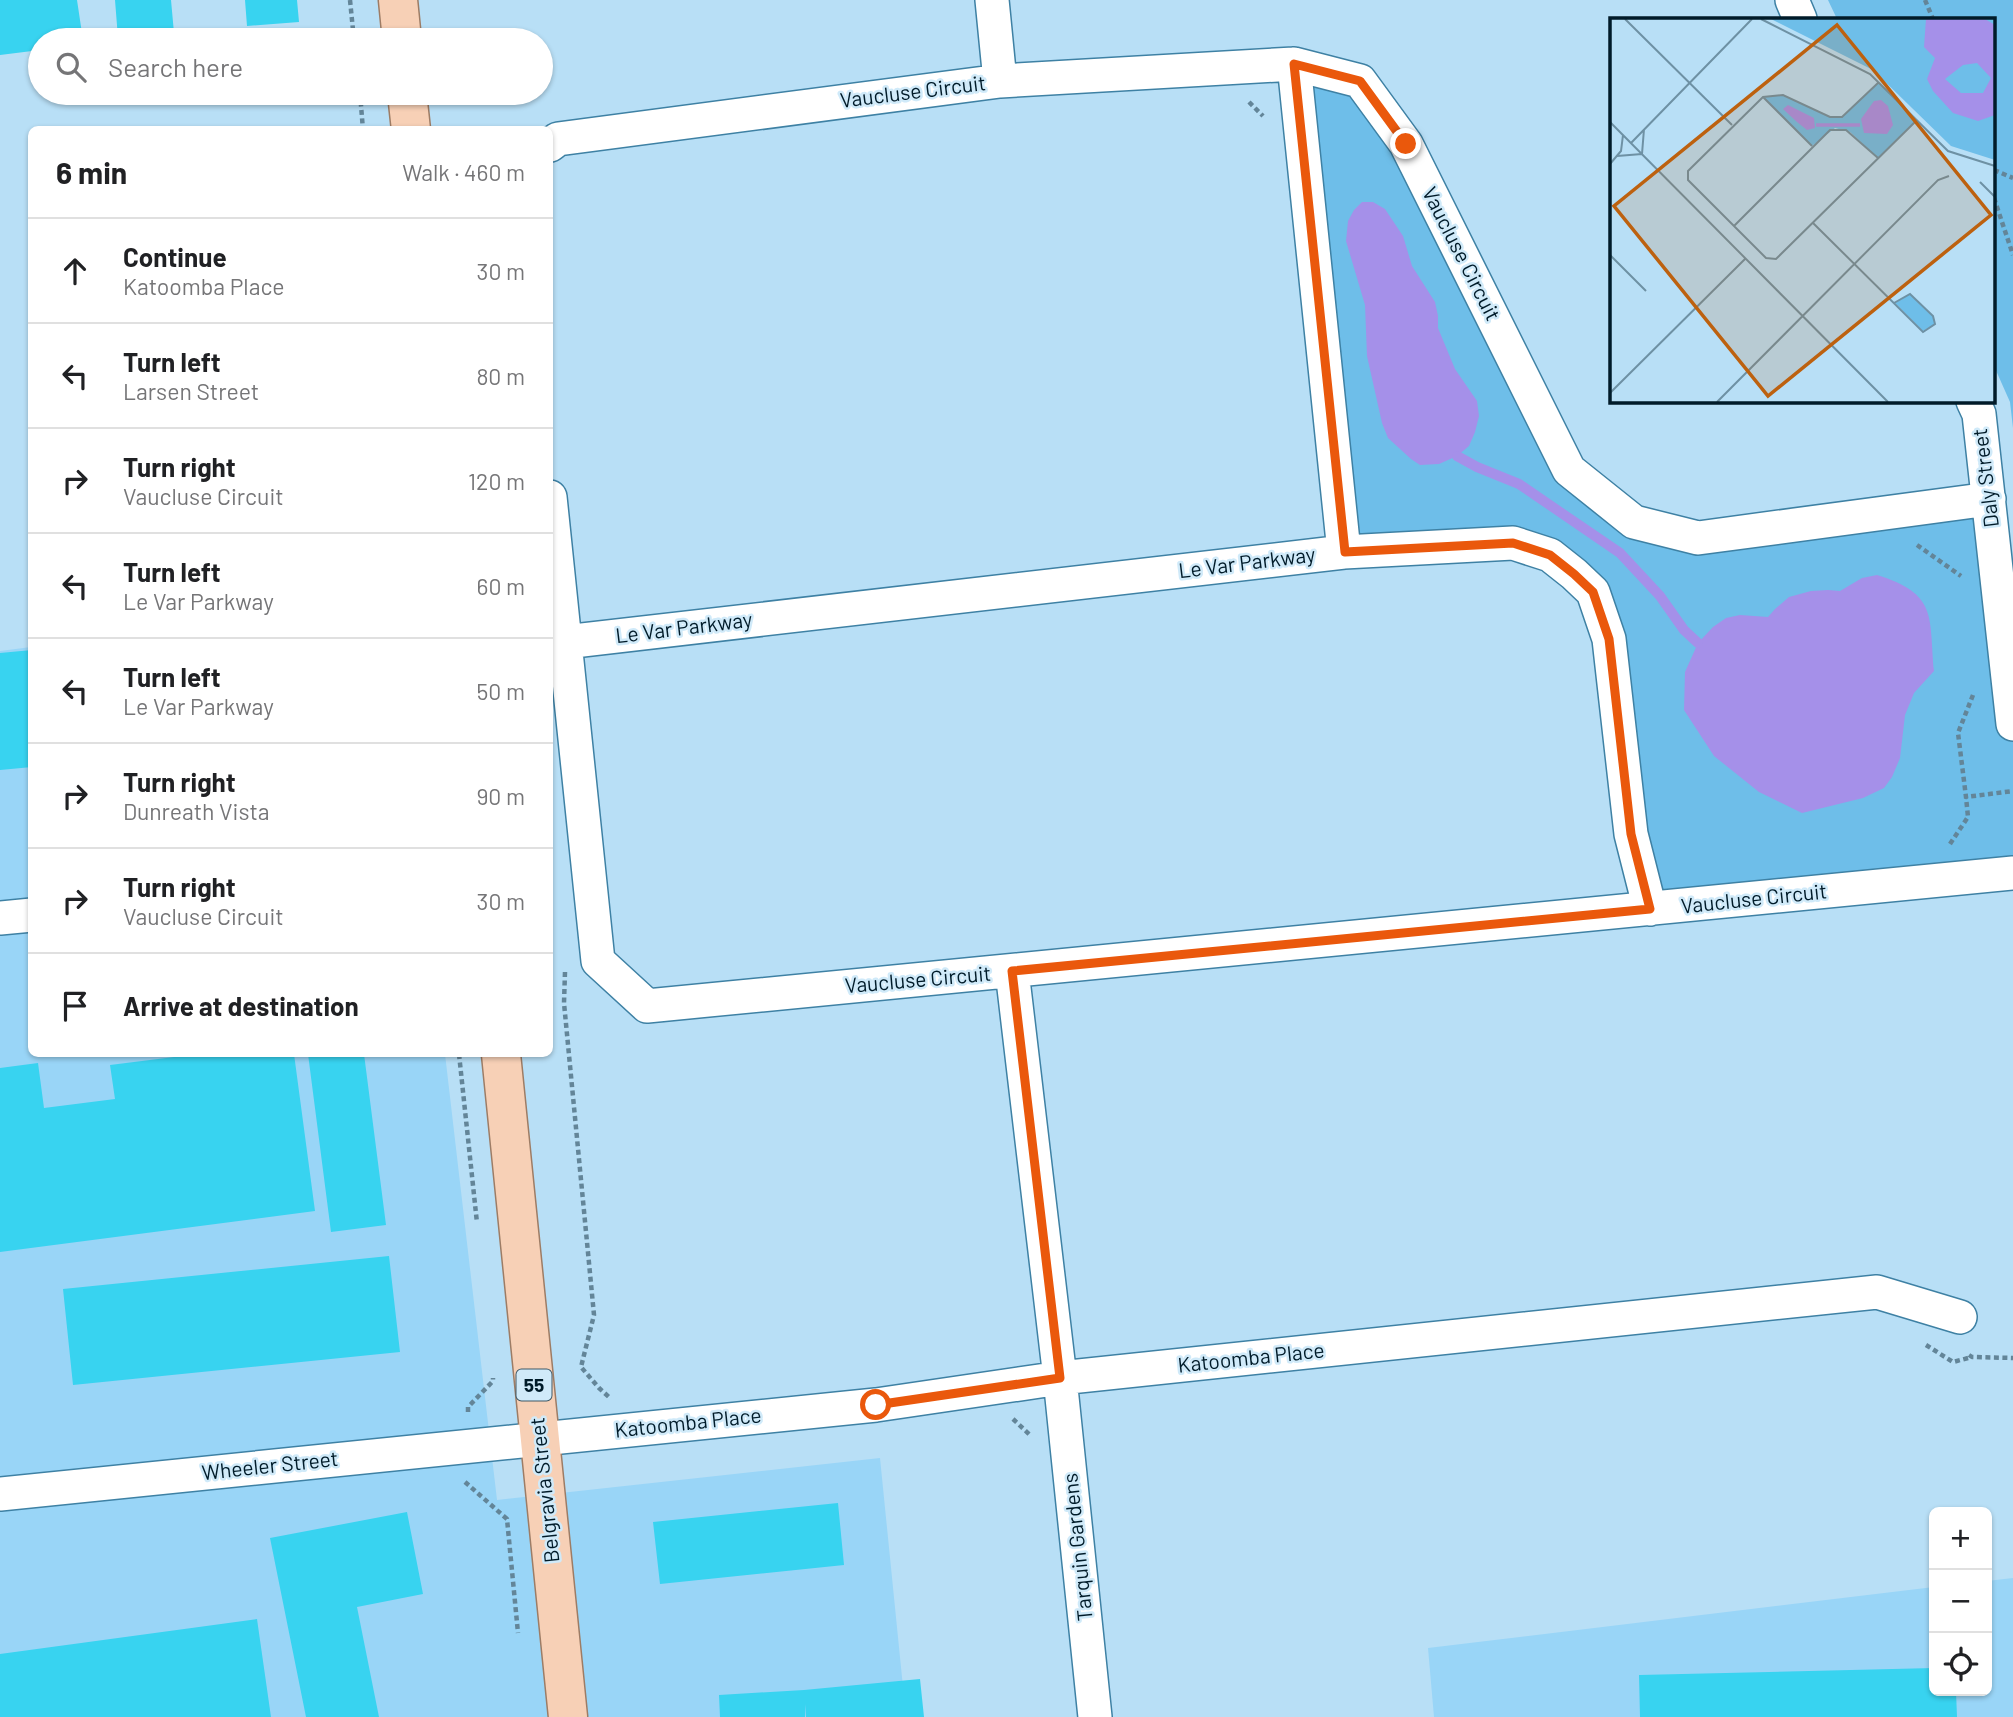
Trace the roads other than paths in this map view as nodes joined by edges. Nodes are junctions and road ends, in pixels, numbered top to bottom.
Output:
1 (398, 0) edge
2 (992, 0) edge
3 (1792, 0) edge
4 (1801, 18) edge
5 (401, 28) edge
6 (1294, 64) junction
7 (1000, 81) junction
8 (408, 105) edge
9 (411, 126) edge
10 (553, 143) edge
11 (1973, 402) edge
12 (1989, 499) junction
13 (553, 526) edge
14 (1345, 552) junction
15 (565, 642) junction
16 (2013, 724) edge
17 (2013, 873) edge
18 (1650, 909) junction
19 (28, 915) edge
20 (0, 918) edge
21 (1012, 971) junction
22 (501, 1057) edge
23 (1960, 1317) dead end
24 (1060, 1378) junction
25 (540, 1438) junction
26 (0, 1494) edge
27 (568, 1717) edge
28 (1095, 1717) edge

1 - 5 main road
2 - 7 street
3 - 4 street
6 - 7 street, Vaucluse Circuit
6 - 12 street, Vaucluse Circuit
6 - 14 street
7 - 10 street, Vaucluse Circuit
8 - 9 main road
11 - 12 street, Daly Street
12 - 16 street, Daly Street
13 - 15 street, Vaucluse Circuit
14 - 15 street, Le Var Parkway
14 - 18 street, Le Var Parkway
15 - 21 street, Vaucluse Circuit
17 - 18 street, Vaucluse Circuit
18 - 21 street, Vaucluse Circuit
19 - 20 street
21 - 24 street, Tarquin Gardens
22 - 25 main road, Belgravia Street / 55
23 - 24 street, Katoomba Place
24 - 25 street, Katoomba Place
24 - 28 street, Tarquin Gardens
25 - 26 street, Wheeler Street
25 - 27 main road, Belgravia Street / 55

